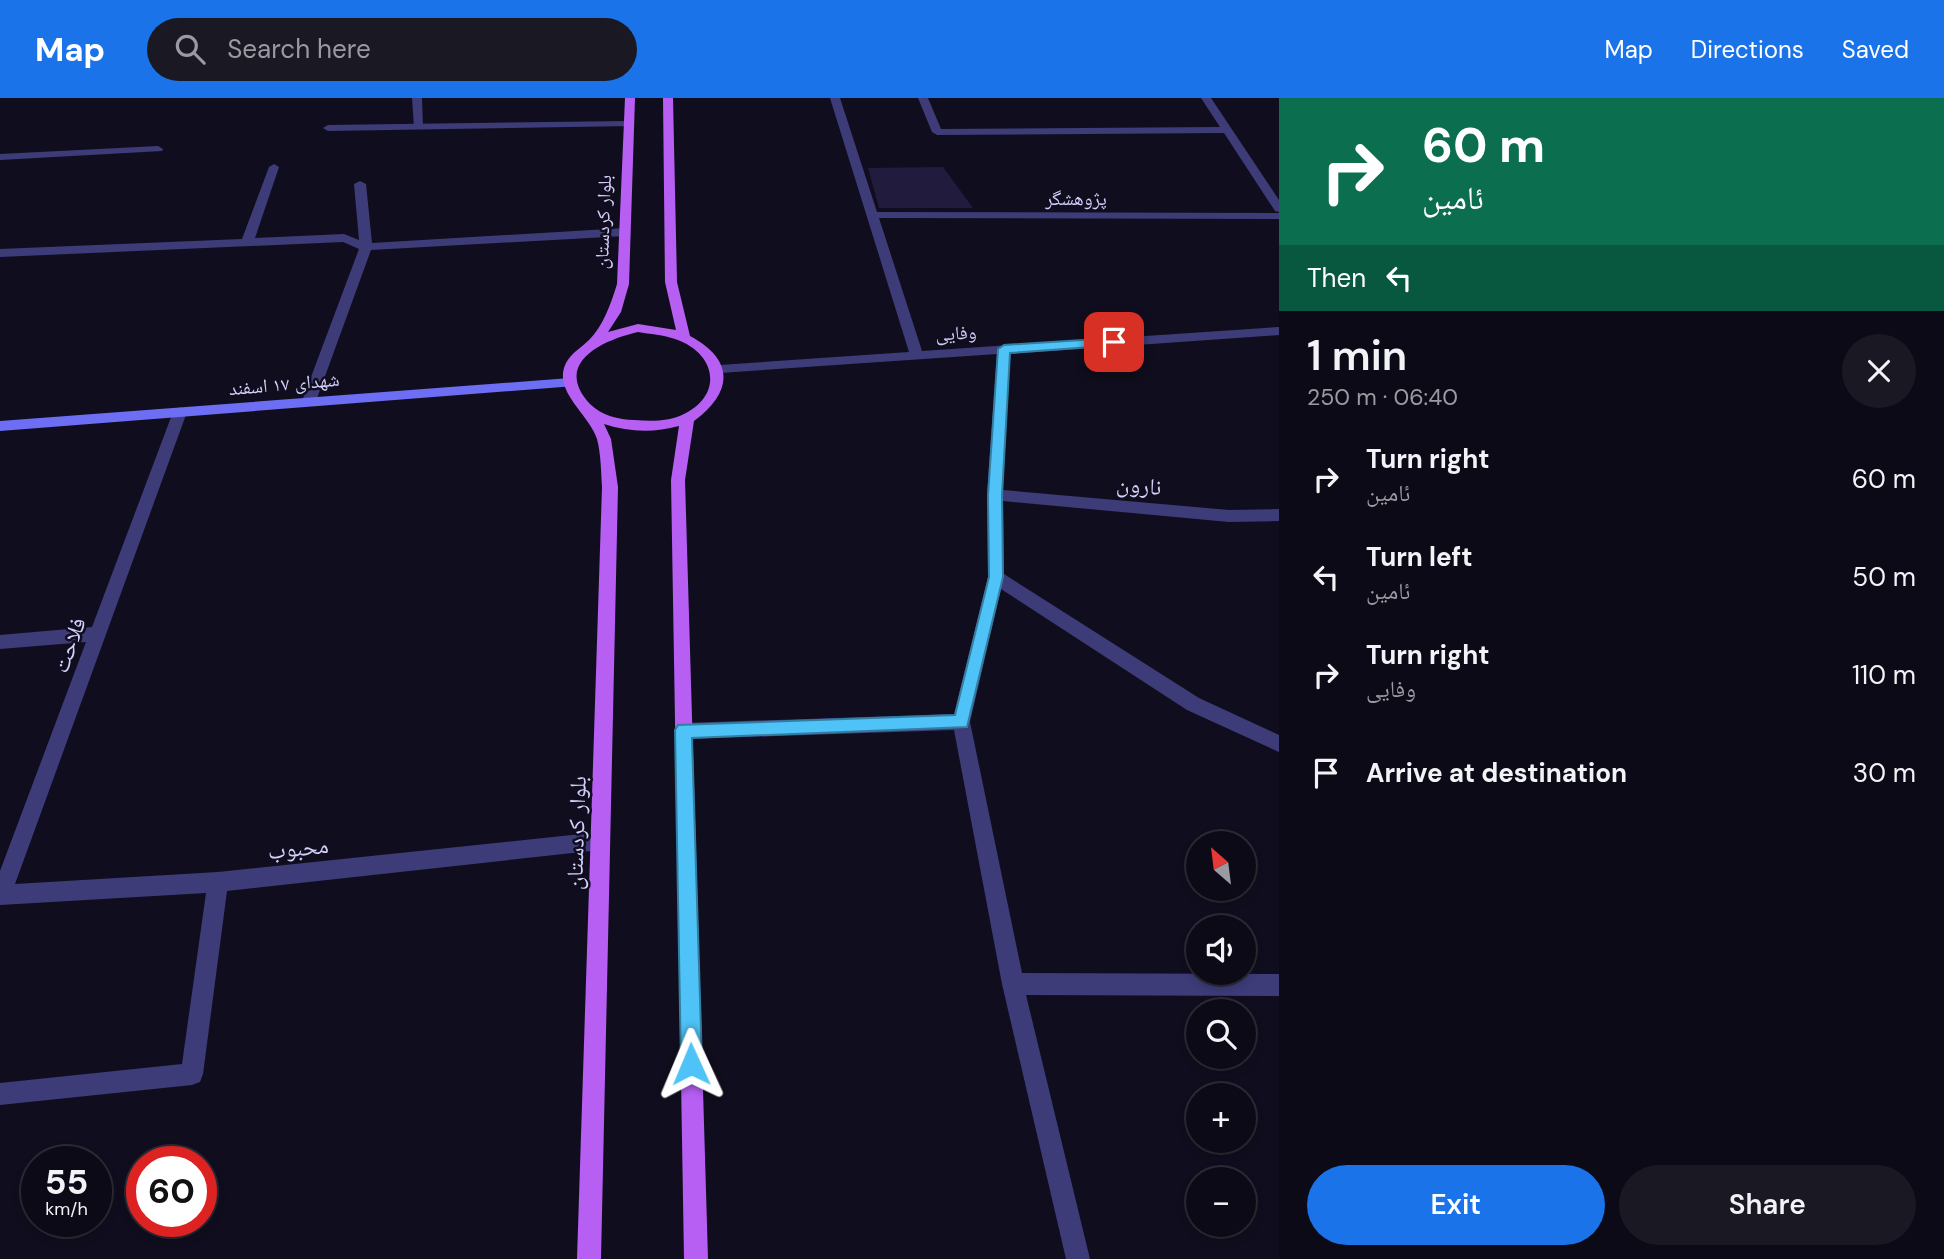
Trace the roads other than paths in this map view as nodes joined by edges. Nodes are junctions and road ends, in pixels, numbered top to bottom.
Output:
1 (416, 98) edge
2 (630, 98) edge
3 (668, 98) edge
4 (835, 98) edge
5 (923, 98) edge
6 (1206, 98) edge
7 (629, 124) junction
8 (419, 127) junction
9 (328, 128) dead end
10 (1226, 130) junction
11 (158, 149) dead end
12 (0, 157) edge
13 (274, 167) dead end
14 (360, 184) dead end
15 (1279, 209) edge
16 (872, 215) junction
17 (1279, 216) edge
18 (625, 232) junction
19 (248, 240) junction
20 (366, 247) junction
21 (0, 253) edge
22 (1279, 331) edge
23 (684, 335) junction
24 (596, 340) junction
25 (1004, 349) junction
26 (916, 355) junction
27 (720, 369) junction
28 (570, 383) junction
29 (309, 401) junction
30 (180, 412) junction
31 (591, 412) junction
32 (687, 419) junction
33 (0, 426) edge
34 (995, 495) junction
35 (1279, 515) edge
36 (996, 577) junction
37 (97, 634) junction
38 (0, 642) edge
39 (961, 722) junction
40 (684, 730) junction
41 (1279, 744) edge
42 (600, 841) junction
43 (218, 882) junction
44 (1, 895) edge
45 (1013, 984) junction
46 (1279, 985) edge
47 (0, 1094) edge
48 (589, 1259) edge
49 (696, 1259) edge
50 (1078, 1259) edge

1 - 8 street
2 - 7 main road, بلوار کردستان
3 - 23 main road
4 - 16 street
5 - 10 street
6 - 10 street
7 - 8 street
7 - 18 main road, بلوار کردستان
8 - 9 street
10 - 15 street
11 - 12 street
13 - 19 street
14 - 20 street
16 - 17 street, پژوهشگر
16 - 26 street
18 - 20 street
18 - 24 main road, بلوار کردستان
19 - 20 street
19 - 21 street
20 - 29 street
22 - 25 street, وفایی
23 - 24 main road
23 - 27 main road
24 - 28 main road
25 - 26 street, وفایی
25 - 34 street
26 - 27 street, وفایی
27 - 32 main road
28 - 29 street, شهدای ۱۷ اسفند
28 - 31 main road
29 - 30 street, شهدای ۱۷ اسفند
30 - 33 street, شهدای ۱۷ اسفند
30 - 37 street, فلاحت
31 - 32 main road
31 - 42 main road, بلوار کردستان
32 - 40 main road
34 - 35 street, نارون
34 - 36 street
36 - 39 street
36 - 41 street
37 - 38 street
37 - 44 street, فلاحت
39 - 40 street
39 - 45 street
40 - 49 main road
42 - 43 street, محبوب
42 - 48 main road, بلوار کردستان
43 - 44 street, محبوب
43 - 47 street
45 - 46 street
45 - 50 street

